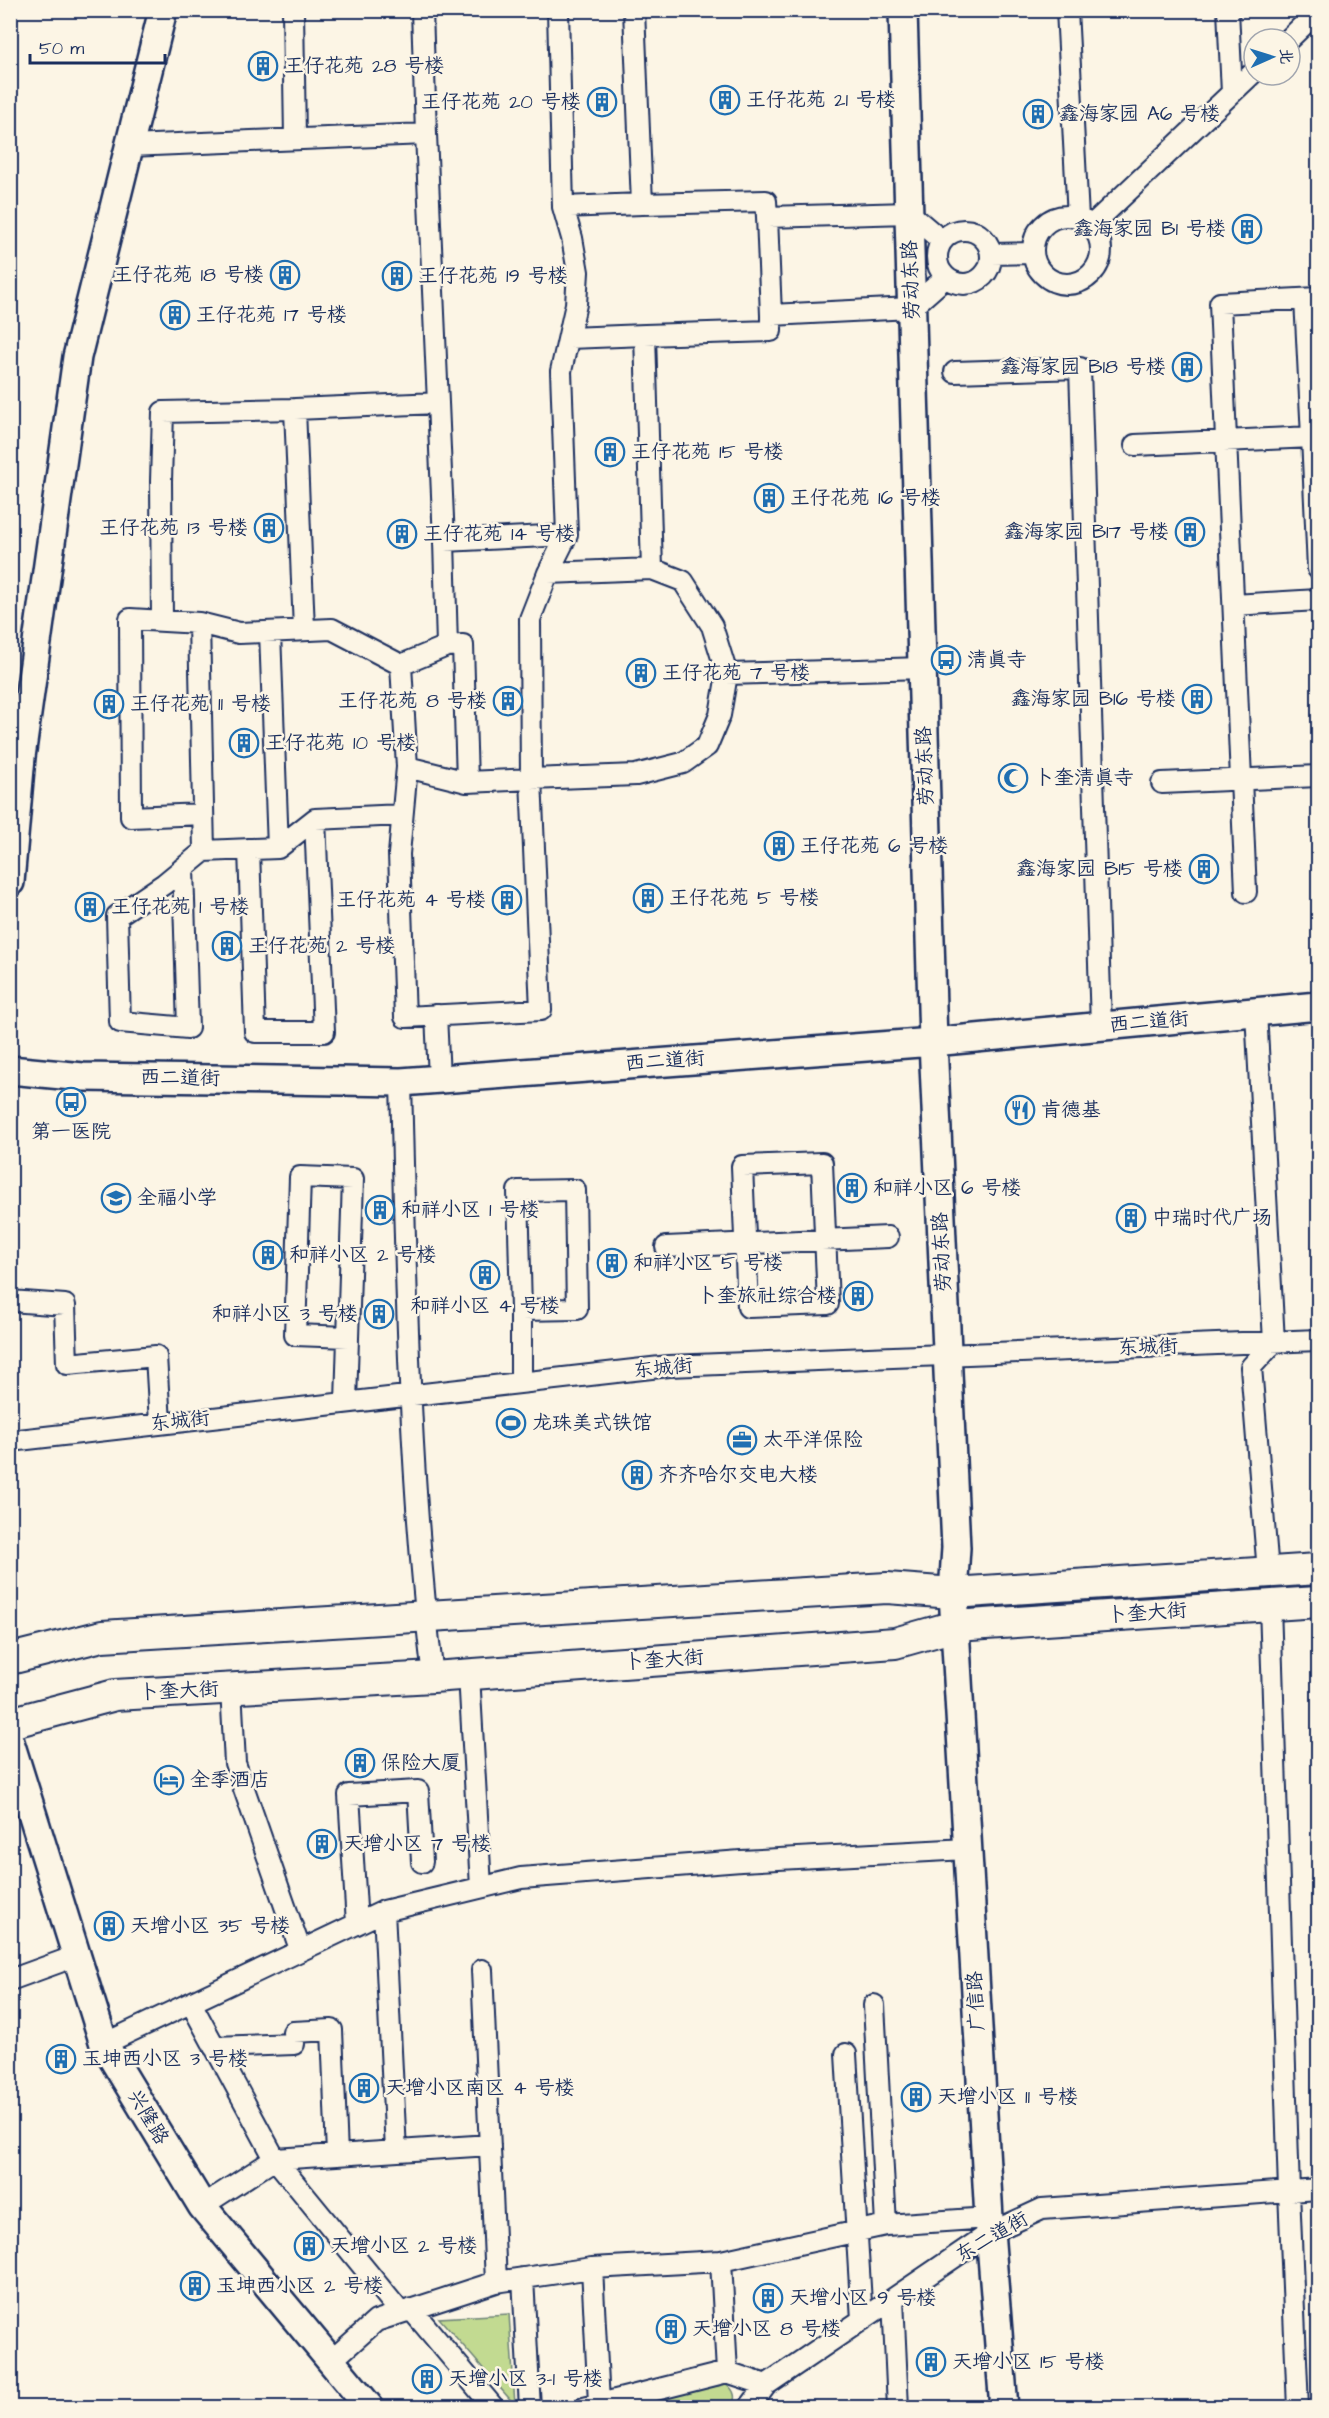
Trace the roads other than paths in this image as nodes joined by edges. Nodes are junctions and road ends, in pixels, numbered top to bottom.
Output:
1 (163, 10) edge
2 (293, 10) edge
3 (422, 10) edge
4 (558, 10) edge
5 (634, 10) edge
6 (903, 10) edge
7 (1067, 10) edge
8 (1228, 10) edge
9 (1318, 12) edge
10 (1302, 27) edge
11 (1242, 83) edge
12 (1232, 93) junction
13 (426, 134) junction
14 (295, 139) junction
15 (129, 146) junction
16 (642, 204) junction
17 (564, 207) junction
18 (909, 213) junction
19 (767, 217) junction
20 (1084, 222) junction
21 (942, 241) junction
22 (1033, 253) junction
23 (992, 254) junction
24 (946, 277) junction
25 (1312, 298) edge
26 (911, 308) junction
27 (771, 315) junction
28 (645, 336) junction
29 (568, 338) junction
30 (955, 372) dead end
31 (438, 403) junction
32 (295, 409) junction
33 (1312, 437) junction
34 (1227, 441) junction
35 (1136, 446) dead end
36 (567, 536) junction
37 (444, 542) junction
38 (652, 569) junction
39 (1318, 569) edge
40 (548, 573) junction
41 (1318, 600) edge
42 (1234, 605) junction
43 (162, 621) junction
44 (199, 623) junction
45 (303, 630) junction
46 (270, 632) junction
47 (447, 646) junction
48 (401, 665) junction
49 (922, 668) junction
50 (727, 674) junction
51 (407, 767) junction
52 (1318, 776) edge
53 (531, 779) junction
54 (1241, 780) junction
55 (467, 782) junction
56 (1162, 783) dead end
57 (203, 814) junction
58 (402, 815) junction
59 (315, 819) junction
60 (278, 848) junction
61 (249, 849) junction
62 (204, 851) junction
63 (183, 868) junction
64 (10, 882) edge
65 (1246, 892) dead end
66 (1318, 1006) edge
67 (1256, 1012) junction
68 (436, 1015) junction
69 (1101, 1026) junction
70 (933, 1042) junction
71 (10, 1070) edge
72 (439, 1078) junction
73 (401, 1082) junction
74 (888, 1237) dead end
75 (825, 1240) junction
76 (745, 1244) junction
77 (666, 1247) dead end
78 (10, 1302) edge
79 (521, 1310) junction
80 (348, 1337) junction
81 (1318, 1340) edge
82 (1274, 1342) junction
83 (947, 1355) junction
84 (521, 1382) junction
85 (409, 1395) junction
86 (346, 1402) junction
87 (160, 1423) junction
88 (10, 1441) edge
89 (1318, 1569) edge
90 (1268, 1572) junction
91 (953, 1593) junction
92 (1318, 1602) edge
93 (1270, 1605) junction
94 (425, 1617) junction
95 (955, 1626) junction
96 (10, 1659) edge
97 (469, 1674) junction
98 (433, 1677) junction
99 (231, 1688) junction
100 (10, 1723) edge
101 (10, 1742) edge
102 (967, 1849) junction
103 (422, 1862) dead end
104 (481, 1887) junction
105 (384, 1911) junction
106 (357, 1924) junction
107 (300, 1949) junction
108 (76, 1956) junction
109 (482, 1970) dead end
110 (10, 1980) edge
111 (190, 2003) junction
112 (874, 2005) dead end
113 (104, 2044) junction
114 (214, 2047) junction
115 (846, 2054) dead end
116 (489, 2145) junction
117 (396, 2151) junction
118 (338, 2155) junction
119 (274, 2158) junction
120 (1318, 2189) edge
121 (1288, 2191) junction
122 (202, 2206) junction
123 (886, 2225) junction
124 (989, 2225) junction
125 (857, 2232) junction
126 (721, 2261) junction
127 (592, 2268) junction
128 (523, 2278) junction
129 (496, 2282) junction
130 (893, 2299) junction
131 (406, 2311) junction
132 (862, 2320) junction
133 (331, 2361) junction
134 (727, 2372) junction
135 (766, 2385) junction
136 (592, 2405) edge
137 (370, 2408) edge
138 (494, 2408) edge
139 (530, 2408) edge
140 (749, 2408) edge
141 (898, 2408) edge
142 (1004, 2408) edge
143 (1298, 2408) edge

1 - 15 main road
2 - 14 street
3 - 13 street
4 - 17 street
5 - 16 street
6 - 18 main road, 劳动东路
7 - 20 street
8 - 12 street
9 - 10 street
11 - 12 street
12 - 20 street
13 - 14 street
13 - 31 street
14 - 15 street
15 - 64 main road
16 - 17 street
16 - 19 street
17 - 29 street
18 - 19 street
18 - 21 street
18 - 26 main road, 劳动东路
19 - 27 street
20 - 22 street
20 - 22 street
21 - 23 street
21 - 24 street
22 - 23 street
23 - 24 street
24 - 26 street
25 - 33 street
25 - 34 street
26 - 27 street
26 - 49 main road, 劳动东路
27 - 28 street
28 - 29 street
28 - 38 street
29 - 36 street
30 - 69 street
31 - 32 street
31 - 37 street
32 - 43 street
32 - 45 street
33 - 34 street
33 - 39 street
34 - 35 street
34 - 42 street
36 - 37 street
36 - 40 street
37 - 47 street
38 - 40 street
38 - 50 street
40 - 53 street
41 - 42 street
42 - 54 street
43 - 44 street
43 - 57 street
44 - 46 street
44 - 57 street
45 - 46 street
45 - 48 street
46 - 60 street
47 - 48 street
47 - 55 street
48 - 51 street
49 - 50 street
49 - 70 main road, 劳动东路
50 - 53 street
51 - 55 street
51 - 58 street
52 - 54 street
53 - 55 street
53 - 68 street
54 - 56 street
54 - 65 street
57 - 62 street
58 - 59 street
58 - 68 street
59 - 60 street
59 - 61 street
60 - 61 street
61 - 62 street
62 - 63 street
63 - 63 street
66 - 67 main road, 西二道街
67 - 69 main road, 西二道街
67 - 82 street
68 - 72 street
69 - 70 main road, 西二道街
70 - 72 main road, 西二道街
70 - 83 main road, 劳动东路
71 - 73 main road, 西二道街
72 - 73 main road, 西二道街
73 - 85 street
74 - 75 street
75 - 76 street
75 - 76 street
75 - 76 street
76 - 77 street
78 - 87 street
79 - 79 street
79 - 84 street
80 - 80 street
80 - 86 street
81 - 82 street, 东城街
82 - 83 street, 东城街
82 - 90 street
83 - 84 street, 东城街
83 - 91 main road, 劳动东路
84 - 85 street, 东城街
85 - 86 street, 东城街
85 - 94 street
86 - 87 street, 东城街
87 - 88 street, 东城街
89 - 90 main road, 卜奎大街
90 - 91 main road, 卜奎大街
91 - 94 main road, 卜奎大街
91 - 95 main road, 广信路
92 - 93 main road, 卜奎大街
93 - 95 main road, 卜奎大街
93 - 121 street
94 - 96 main road, 卜奎大街
94 - 98 street
95 - 97 main road, 卜奎大街
95 - 102 main road, 广信路
97 - 98 main road, 卜奎大街
97 - 104 street
98 - 99 main road, 卜奎大街
99 - 100 main road, 卜奎大街
99 - 107 street
101 - 108 main road, 兴隆路
102 - 104 street
102 - 124 main road, 广信路
103 - 106 street
104 - 105 street
105 - 106 street
105 - 117 street
106 - 107 street
107 - 111 street
108 - 110 street
108 - 113 main road, 兴隆路
109 - 116 street
111 - 113 street
111 - 114 street
112 - 123 street
113 - 122 main road, 兴隆路
114 - 118 street
114 - 119 street
115 - 125 street
116 - 117 street
116 - 129 street
117 - 118 street
118 - 119 street
119 - 122 street
119 - 131 street
120 - 121 street, 东二道街
121 - 124 street, 东二道街
121 - 143 street
122 - 133 main road, 兴隆路
123 - 124 street
123 - 125 street
124 - 130 street, 东二道街
124 - 142 main road, 广信路
125 - 126 street
125 - 132 street
126 - 127 street
126 - 134 street
127 - 128 street
127 - 136 street
128 - 129 street
128 - 139 street
129 - 131 street
130 - 132 street, 东二道街
130 - 141 street
131 - 133 street
131 - 138 street
132 - 135 street, 东二道街
133 - 137 main road, 兴隆路
134 - 135 street
134 - 136 street
135 - 140 street, 东二道街

